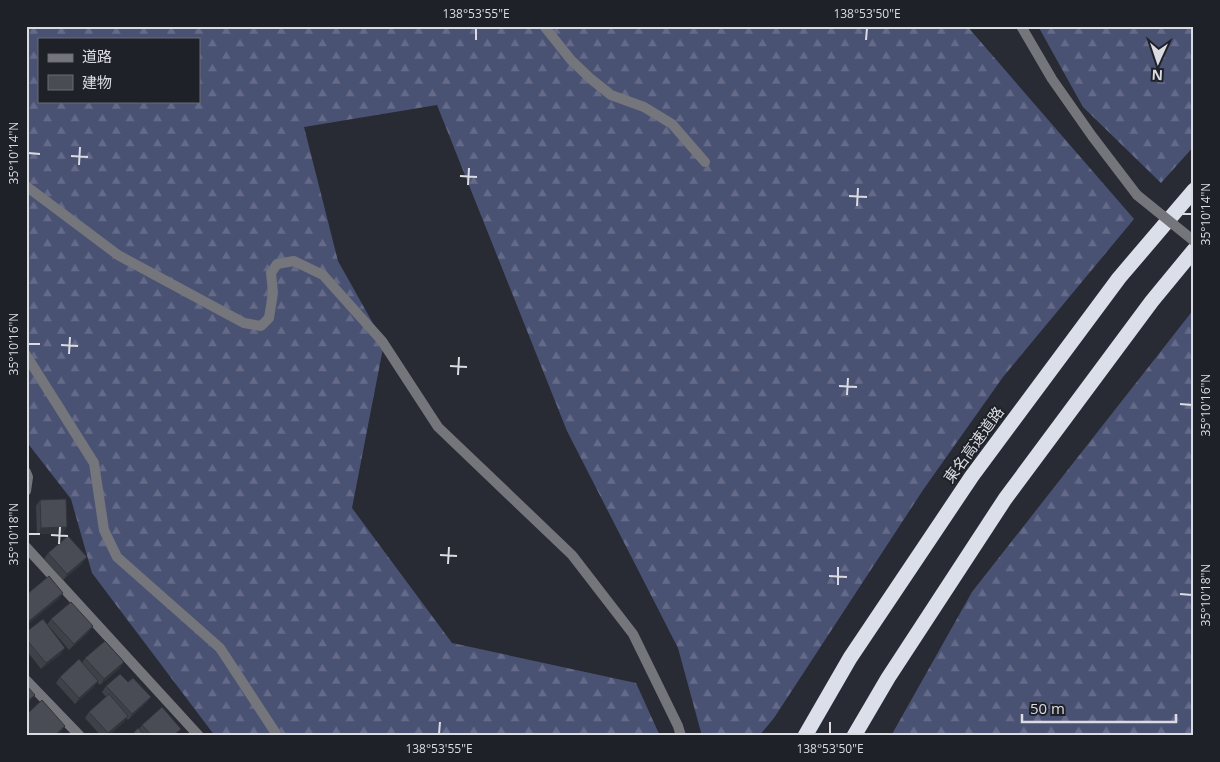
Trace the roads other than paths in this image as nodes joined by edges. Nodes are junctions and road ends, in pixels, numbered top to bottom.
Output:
1 (544, 26) edge
2 (1021, 26) edge
3 (705, 162) dead end
4 (26, 186) edge
5 (1194, 190) edge
6 (1194, 241) edge
7 (1194, 250) edge
8 (26, 355) edge
9 (26, 472) edge
10 (26, 491) edge
11 (26, 547) edge
12 (26, 680) edge
13 (80, 736) edge
14 (199, 736) edge
15 (276, 736) edge
16 (681, 736) edge
17 (805, 736) edge
18 (854, 736) edge

1 - 3 street
2 - 6 street, bridge
4 - 16 street
5 - 17 highway, 東名高速道路
7 - 18 highway
8 - 15 street
9 - 10 street
11 - 14 street
12 - 13 street

